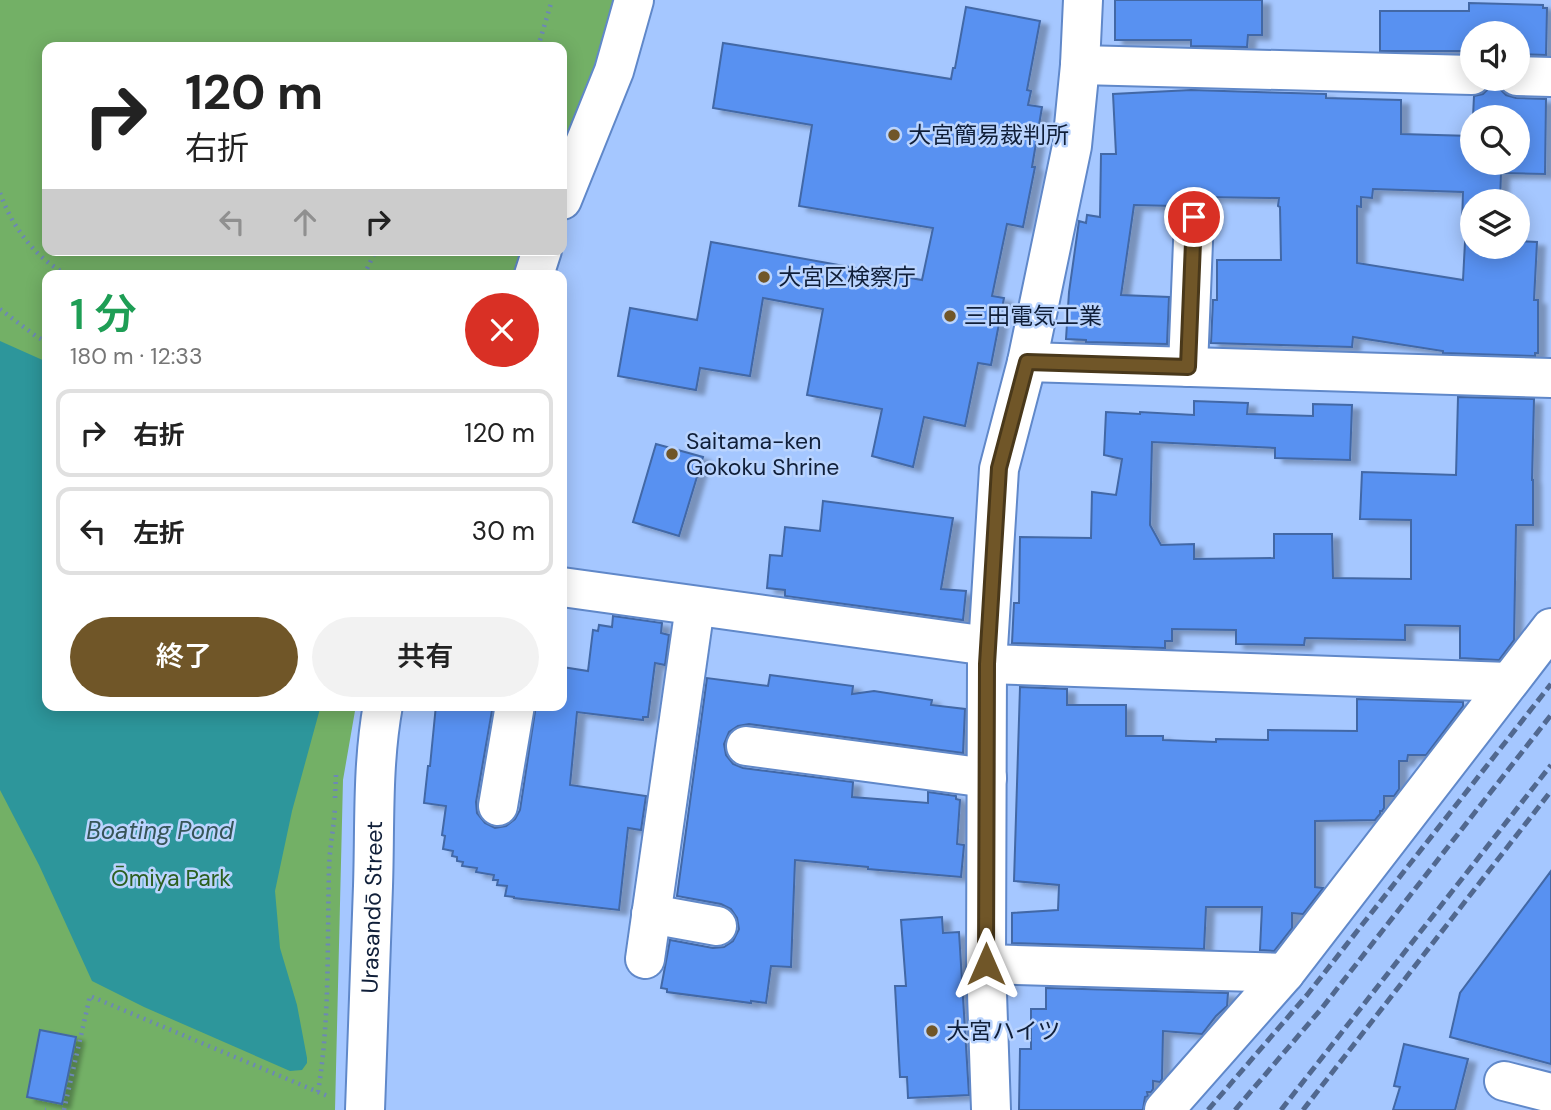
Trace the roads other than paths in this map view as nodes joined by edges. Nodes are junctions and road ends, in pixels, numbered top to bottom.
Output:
1 (634, 0) edge
2 (1083, 0) edge
3 (1080, 65) junction
4 (1460, 75) edge
5 (1530, 76) edge
6 (1551, 77) edge
7 (567, 188) edge
8 (1194, 217) dead end
9 (1027, 362) junction
10 (1188, 367) junction
11 (1551, 378) edge
12 (567, 588) edge
13 (695, 606) junction
14 (1551, 628) edge
15 (987, 655) junction
16 (1509, 682) junction
17 (382, 711) edge
18 (514, 711) edge
19 (746, 746) dead end
20 (987, 778) junction
21 (498, 806) dead end
22 (651, 914) junction
23 (717, 926) dead end
24 (645, 959) dead end
25 (986, 964) junction
26 (1285, 973) junction
27 (1504, 1081) dead end
28 (1551, 1093) edge
29 (365, 1110) edge
30 (990, 1110) edge
31 (1164, 1110) edge

1 - 7 street
2 - 3 street
3 - 4 street
3 - 9 street
5 - 6 street
8 - 10 street
9 - 10 street
9 - 15 street
10 - 11 street
12 - 13 street
13 - 15 street
13 - 22 street
14 - 16 street
15 - 16 street
15 - 20 street
16 - 26 street
17 - 29 street, Urasandō Street
18 - 21 street
19 - 20 street
20 - 25 street
22 - 23 street
22 - 24 street
25 - 26 street
25 - 30 street
26 - 31 street
27 - 28 street

